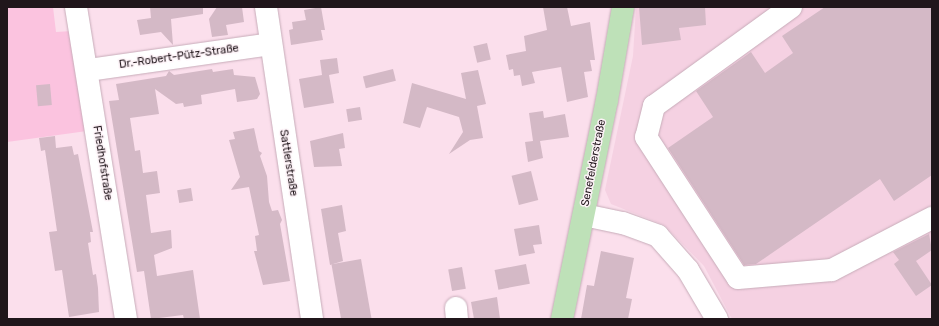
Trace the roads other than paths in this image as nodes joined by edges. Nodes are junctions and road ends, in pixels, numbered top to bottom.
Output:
1 (76, 7) edge
2 (266, 7) edge
3 (622, 7) edge
4 (791, 7) edge
5 (270, 44) junction
6 (88, 70) junction
7 (584, 215) junction
8 (932, 218) edge
9 (126, 319) edge
10 (312, 319) edge
11 (562, 319) edge
12 (717, 319) edge

1 - 6 street, Friedhofstraße
2 - 5 street, Sattlerstraße
3 - 7 main road, Senefelderstraße
4 - 8 street
5 - 6 street, Dr.-Robert-Pütz-Straße
5 - 10 street, Sattlerstraße
6 - 9 street, Friedhofstraße
7 - 11 main road, Senefelderstraße
7 - 12 street

